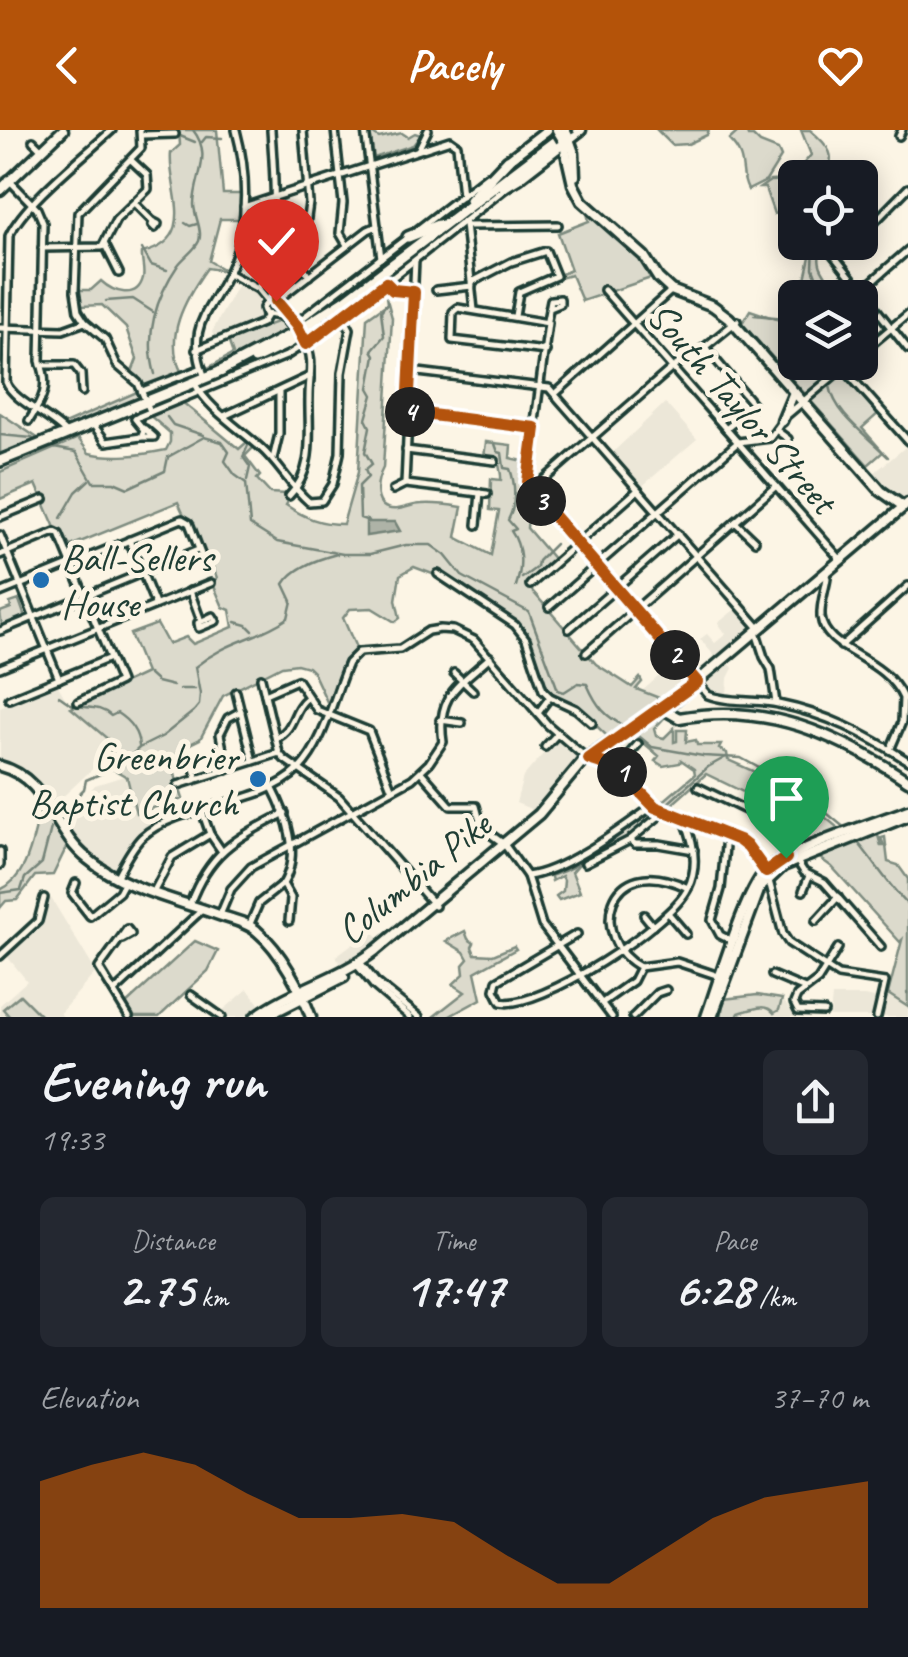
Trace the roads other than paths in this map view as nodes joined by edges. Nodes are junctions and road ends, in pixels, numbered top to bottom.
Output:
1 (60, 130) edge
2 (112, 130) edge
3 (271, 130) edge
4 (303, 130) edge
5 (334, 130) edge
6 (365, 130) edge
7 (428, 130) edge
8 (547, 130) edge
9 (581, 130) edge
10 (237, 131) edge
11 (141, 132) edge
12 (175, 134) dead end
13 (565, 135) edge
14 (418, 150) junction
15 (130, 160) junction
16 (508, 160) joint
17 (369, 165) junction
18 (339, 176) junction
19 (520, 178) junction
20 (4, 184) edge
21 (308, 186) junction
22 (908, 188) edge
23 (276, 196) junction
24 (466, 198) junction
25 (134, 203) junction
26 (33, 205) junction
27 (244, 206) junction
28 (878, 219) edge
29 (153, 222) dead end
30 (558, 225) dead end
31 (377, 226) junction
32 (456, 226) junction
33 (408, 237) junction
34 (105, 244) junction
35 (347, 246) junction
36 (42, 248) junction
37 (76, 249) junction
38 (908, 250) edge
39 (381, 258) junction
40 (416, 260) junction
41 (837, 260) edge
42 (408, 265) junction
43 (415, 271) junction
44 (120, 273) dead end
45 (228, 273) junction
46 (309, 276) junction
47 (388, 277) junction
48 (852, 280) edge
49 (872, 280) edge
50 (472, 284) junction
51 (258, 289) junction
52 (672, 289) junction
53 (436, 290) dead end
54 (604, 290) dead end
55 (414, 292) junction
56 (275, 307) junction
57 (342, 308) junction
58 (550, 308) dead end
59 (474, 310) junction
60 (878, 312) edge
61 (908, 314) edge
62 (266, 315) junction
63 (515, 316) junction
64 (547, 321) junction
65 (85, 322) junction
66 (736, 322) junction
67 (635, 324) junction
68 (3, 328) edge
69 (891, 328) junction
70 (40, 329) junction
71 (299, 331) junction
72 (878, 339) edge
73 (705, 347) junction
74 (908, 349) edge
75 (196, 350) junction
76 (546, 350) junction
77 (41, 365) junction
78 (672, 368) junction
79 (410, 371) junction
80 (310, 376) junction
81 (200, 380) junction
82 (828, 380) edge
83 (854, 380) edge
84 (541, 386) junction
85 (82, 392) dead end
86 (794, 392) junction
87 (278, 394) junction
88 (555, 394) junction
89 (804, 400) junction
90 (146, 401) junction
91 (38, 409) junction
92 (408, 412) junction
93 (118, 413) junction
94 (224, 416) junction
95 (782, 420) junction
96 (29, 422) dead end
97 (95, 427) junction
98 (535, 428) junction
99 (726, 429) junction
100 (776, 430) junction
101 (67, 434) junction
102 (593, 437) junction
103 (788, 439) dead end
104 (54, 441) junction
105 (908, 441) edge
106 (738, 442) junction
107 (406, 450) junction
108 (273, 460) junction
109 (495, 461) dead end
110 (1, 463) edge
111 (405, 484) junction
112 (776, 486) junction
113 (296, 489) junction
114 (393, 490) dead end
115 (638, 490) junction
116 (532, 491) junction
117 (289, 496) dead end
118 (44, 500) dead end
119 (907, 505) edge
120 (658, 512) junction
121 (0, 517) edge
122 (735, 522) junction
123 (477, 525) dead end
124 (0, 534) edge
125 (678, 534) junction
126 (129, 540) junction
127 (754, 541) dead end
128 (577, 544) junction
129 (198, 550) junction
130 (4, 553) edge
131 (697, 556) junction
132 (841, 560) junction
133 (72, 563) junction
134 (597, 566) junction
135 (207, 570) dead end
136 (142, 572) junction
137 (438, 574) dead end
138 (821, 577) junction
139 (211, 583) dead end
140 (20, 584) junction
141 (530, 586) dead end
142 (908, 586) edge
143 (616, 588) junction
144 (0, 592) edge
145 (190, 592) junction
146 (85, 596) junction
147 (155, 604) junction
148 (550, 607) dead end
149 (636, 610) junction
150 (33, 617) junction
151 (201, 621) dead end
152 (98, 628) junction
153 (568, 629) dead end
154 (758, 630) junction
155 (0, 631) edge
156 (841, 646) junction
157 (47, 649) junction
158 (586, 653) dead end
159 (110, 658) junction
160 (490, 658) junction
161 (0, 668) edge
162 (454, 673) dead end
163 (261, 678) dead end
164 (59, 679) junction
165 (463, 682) junction
166 (697, 682) junction
167 (236, 692) dead end
168 (473, 692) dead end
169 (265, 694) junction
170 (550, 697) junction
171 (308, 698) junction
172 (9, 700) dead end
173 (78, 702) dead end
174 (776, 703) junction
175 (662, 710) junction
176 (241, 711) junction
177 (538, 713) junction
178 (328, 714) junction
179 (440, 720) junction
180 (462, 723) dead end
181 (592, 723) dead end
182 (320, 734) junction
183 (558, 734) junction
184 (276, 738) junction
185 (327, 738) dead end
186 (895, 740) junction
187 (908, 743) edge
188 (638, 744) dead end
189 (546, 747) dead end
190 (890, 750) junction
191 (279, 752) junction
192 (589, 759) junction
193 (253, 761) junction
194 (908, 761) edge
195 (192, 763) dead end
196 (0, 766) edge
197 (617, 768) junction
198 (227, 770) junction
199 (298, 770) junction
200 (421, 772) junction
201 (197, 778) junction
202 (905, 780) edge
203 (178, 785) dead end
204 (272, 787) junction
205 (698, 787) dead end
206 (392, 790) junction
207 (653, 806) junction
208 (202, 811) junction
209 (665, 811) junction
210 (286, 813) junction
211 (353, 813) junction
212 (908, 813) edge
213 (684, 818) junction
214 (210, 834) junction
215 (726, 836) junction
216 (630, 840) junction
217 (505, 845) junction
218 (290, 846) junction
219 (221, 850) junction
220 (694, 850) junction
221 (0, 851) edge
222 (794, 858) junction
223 (585, 863) dead end
224 (0, 865) edge
225 (767, 874) junction
226 (527, 876) junction
227 (810, 876) junction
228 (121, 879) junction
229 (76, 883) dead end
230 (283, 884) junction
231 (688, 888) junction
232 (760, 888) junction
233 (771, 890) junction
234 (803, 890) dead end
235 (154, 891) junction
236 (838, 897) junction
237 (44, 898) dead end
238 (190, 904) junction
239 (434, 905) junction
240 (203, 909) junction
241 (668, 914) junction
242 (220, 915) junction
243 (644, 915) dead end
244 (289, 920) dead end
245 (816, 922) dead end
246 (249, 926) junction
247 (653, 926) junction
248 (577, 934) dead end
249 (686, 934) dead end
250 (122, 939) dead end
251 (736, 943) junction
252 (556, 945) junction
253 (880, 947) dead end
254 (838, 948) dead end
255 (622, 951) junction
256 (0, 956) edge
257 (360, 965) junction
258 (640, 967) junction
259 (826, 967) junction
260 (578, 974) junction
261 (772, 976) dead end
262 (293, 978) junction
263 (723, 978) junction
264 (805, 989) junction
265 (666, 990) dead end
266 (113, 993) junction
267 (302, 993) junction
268 (191, 994) dead end
269 (290, 996) junction
270 (602, 1003) junction
271 (824, 1012) dead end
272 (127, 1016) edge
273 (222, 1017) edge
274 (255, 1017) edge
275 (264, 1017) edge
276 (311, 1017) edge
277 (410, 1017) edge
278 (419, 1017) edge
279 (612, 1017) edge
280 (633, 1017) edge
281 (709, 1017) edge
282 (878, 1017) edge

1 - 20 main road
2 - 26 street
3 - 23 street
4 - 21 street
5 - 18 street
6 - 17 street
7 - 14 street
8 - 16 main road
9 - 13 main road
10 - 27 street
11 - 12 street
11 - 15 street
13 - 19 main road
13 - 24 highway
13 - 32 highway
13 - 52 main road
14 - 17 street
14 - 24 street
15 - 25 street
15 - 37 street
16 - 24 highway
17 - 18 street
17 - 31 street
18 - 21 street
18 - 35 street
19 - 32 highway
19 - 32 street
20 - 26 street
21 - 23 street
21 - 46 street
22 - 28 street
23 - 27 street
23 - 51 street
24 - 32 highway
24 - 33 street
25 - 29 street
25 - 34 street
26 - 36 street
26 - 68 street
27 - 45 street
30 - 32 street
31 - 35 street
31 - 39 street
32 - 33 highway
32 - 40 street
32 - 47 highway
32 - 50 street
33 - 39 street
34 - 37 street
34 - 44 street
35 - 46 street
36 - 37 street
36 - 70 street
37 - 65 street
38 - 49 street
39 - 47 street
39 - 71 street
40 - 42 street
40 - 43 street
41 - 48 street
42 - 43 street
42 - 47 street
43 - 55 street
45 - 51 street
45 - 75 street
46 - 56 street
47 - 55 street
47 - 57 highway
50 - 53 street
50 - 59 street
50 - 63 street
51 - 56 street
52 - 66 main road
52 - 67 street
54 - 67 street, South Taylor Street
55 - 79 street
56 - 62 street
56 - 62 street
56 - 71 street
57 - 71 highway
57 - 113 street
58 - 64 street
59 - 63 street
59 - 76 street
60 - 69 street
61 - 69 street
62 - 75 street
63 - 64 street
64 - 76 street
65 - 70 street
65 - 90 street
66 - 73 street
66 - 86 main road
66 - 89 main road
67 - 78 street, South Taylor Street
67 - 88 street
68 - 70 street
68 - 91 street
69 - 72 street
69 - 74 street
70 - 77 street
71 - 80 street
71 - 81 highway
71 - 81 street
73 - 78 street
73 - 99 street
75 - 81 street
76 - 84 street
77 - 85 street
77 - 91 street
78 - 99 street, South Taylor Street
78 - 102 street
79 - 84 street
79 - 92 street
80 - 87 street
80 - 113 street
81 - 90 highway
81 - 90 street
81 - 94 street
82 - 89 street
83 - 105 street
84 - 88 street
84 - 98 street
86 - 89 main road
86 - 95 main road
87 - 94 street
87 - 108 street
88 - 102 street
89 - 95 street
89 - 119 main road
90 - 93 highway
90 - 97 street
91 - 96 street
91 - 101 street
92 - 98 street
92 - 107 street
93 - 97 highway
93 - 101 highway
94 - 108 street
95 - 100 street
97 - 104 highway
98 - 116 street
99 - 106 street, South Taylor Street
100 - 103 street
100 - 106 street
101 - 104 highway
102 - 115 street
102 - 116 street
104 - 110 highway
106 - 112 street, South Taylor Street
106 - 120 street
107 - 109 street
107 - 111 street
108 - 113 street
111 - 114 street
111 - 123 street
112 - 122 street
112 - 132 street, South Taylor Street
113 - 117 street
115 - 120 street
115 - 128 street
116 - 128 street
118 - 121 street
119 - 132 main road, Columbia Pike
120 - 125 street
120 - 134 street
122 - 127 street
122 - 131 street
124 - 130 street
125 - 131 street
125 - 143 street
126 - 129 street
126 - 133 street
126 - 136 street
128 - 134 street
128 - 141 street
129 - 135 street
129 - 136 street
130 - 133 street
130 - 140 street
131 - 149 street
131 - 154 street
132 - 138 main road, Columbia Pike
133 - 140 street
133 - 146 street
134 - 143 street
134 - 148 street
136 - 146 street
136 - 147 street
137 - 170 street
138 - 154 main road, Columbia Pike
138 - 156 street
139 - 145 street
140 - 144 street
140 - 150 street
142 - 156 street
143 - 149 street
143 - 153 street
145 - 147 street
145 - 151 street
146 - 150 street
146 - 152 street
147 - 152 street
149 - 158 street
149 - 166 street
150 - 155 street
150 - 157 street
152 - 157 street
152 - 159 street
154 - 166 main road, Columbia Pike
154 - 174 street
156 - 186 street
157 - 161 street
157 - 164 street
159 - 164 street
159 - 173 street
160 - 165 street
160 - 177 street
160 - 178 street
162 - 165 street
163 - 169 street
164 - 172 street
165 - 168 street
165 - 179 street
166 - 174 street
166 - 175 main road, Columbia Pike
167 - 176 street
169 - 171 street
169 - 184 street
170 - 177 street
170 - 181 street
171 - 178 street
171 - 184 street
174 - 190 street
175 - 192 main road, Columbia Pike
175 - 202 main road
176 - 193 street
176 - 198 street
177 - 183 street
178 - 182 street
178 - 206 street
179 - 180 street
179 - 200 street
182 - 185 street
182 - 199 street
183 - 189 street
183 - 192 street
184 - 191 street
186 - 187 street
186 - 190 street
188 - 197 street
190 - 194 street
191 - 193 street
191 - 199 street
192 - 197 street
192 - 217 main road, Columbia Pike
193 - 198 street
195 - 201 street
196 - 228 main road
197 - 207 street
198 - 201 street
199 - 204 street
199 - 211 street
200 - 206 street
200 - 217 street
201 - 203 street
204 - 208 street
204 - 210 street
205 - 222 street
206 - 211 street
207 - 209 street
207 - 226 street
208 - 214 street
208 - 228 street
209 - 213 street
209 - 216 street
210 - 218 street
210 - 219 street
211 - 218 street
211 - 239 street
212 - 222 main road
213 - 215 street
213 - 220 street
214 - 219 street
214 - 235 street
215 - 225 street
215 - 251 street
216 - 220 street
216 - 223 street
217 - 226 street
217 - 239 main road, Columbia Pike
218 - 230 street
218 - 242 street
219 - 238 street
220 - 231 street
221 - 224 street
222 - 225 main road
222 - 227 street
225 - 232 main road
225 - 233 street
225 - 251 main road
226 - 252 street
227 - 234 street
227 - 236 street
228 - 229 street
228 - 235 main road
230 - 244 street
230 - 246 street
231 - 241 street
231 - 255 street
232 - 233 main road
232 - 251 main road
233 - 259 street
235 - 238 main road
236 - 245 street
236 - 253 street
237 - 256 street
238 - 240 main road
239 - 257 main road, Columbia Pike
240 - 242 main road
240 - 266 street
241 - 247 street
241 - 249 street
242 - 246 main road
243 - 247 street
246 - 262 main road
247 - 255 street
248 - 252 street
250 - 266 street
251 - 263 main road
252 - 260 street
252 - 260 street
254 - 259 street
255 - 258 street
255 - 260 street
257 - 267 main road, Columbia Pike
257 - 277 street
257 - 278 street
258 - 263 street
258 - 270 street
259 - 264 street
259 - 282 street
260 - 270 street
261 - 264 street
262 - 267 main road
262 - 269 main road
263 - 281 main road
264 - 271 street
265 - 280 street
266 - 272 street
267 - 269 main road, Columbia Pike
267 - 275 main road, Columbia Pike
267 - 276 main road
268 - 273 street
269 - 274 main road, Columbia Pike
270 - 279 street

